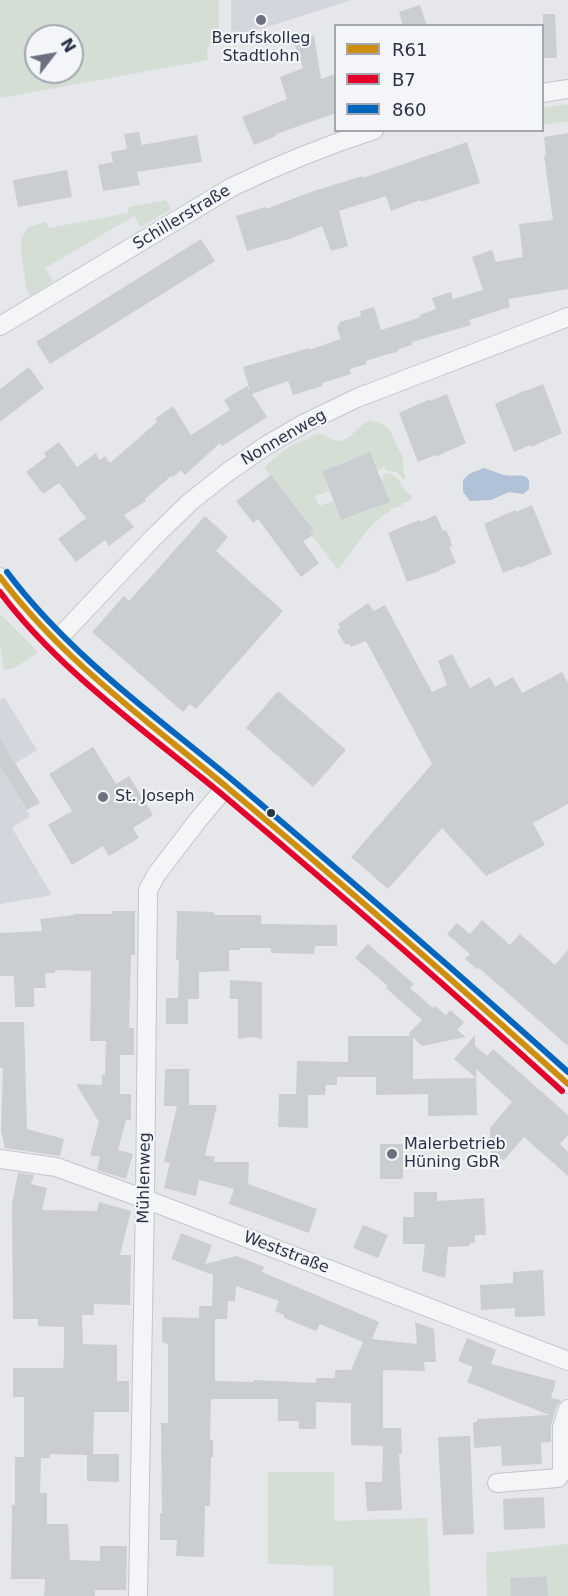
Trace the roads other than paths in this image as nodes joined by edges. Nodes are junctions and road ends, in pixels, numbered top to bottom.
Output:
1 (568, 89) edge
2 (544, 93) edge
3 (368, 132) edge
4 (568, 317) edge
5 (0, 326) edge
6 (0, 576) edge
7 (55, 642) junction
8 (226, 787) junction
9 (568, 1084) edge
10 (0, 1160) edge
11 (145, 1199) junction
12 (568, 1361) edge
13 (568, 1409) edge
14 (497, 1483) dead end
15 (138, 1596) edge

1 - 2 street
3 - 5 street, Schillerstraße
4 - 7 street, Nonnenweg
6 - 7 street
7 - 8 street
8 - 9 street
8 - 11 street, Mühlenweg
10 - 11 street, Weststraße
11 - 12 street, Weststraße
11 - 15 street, Mühlenweg
13 - 14 street

